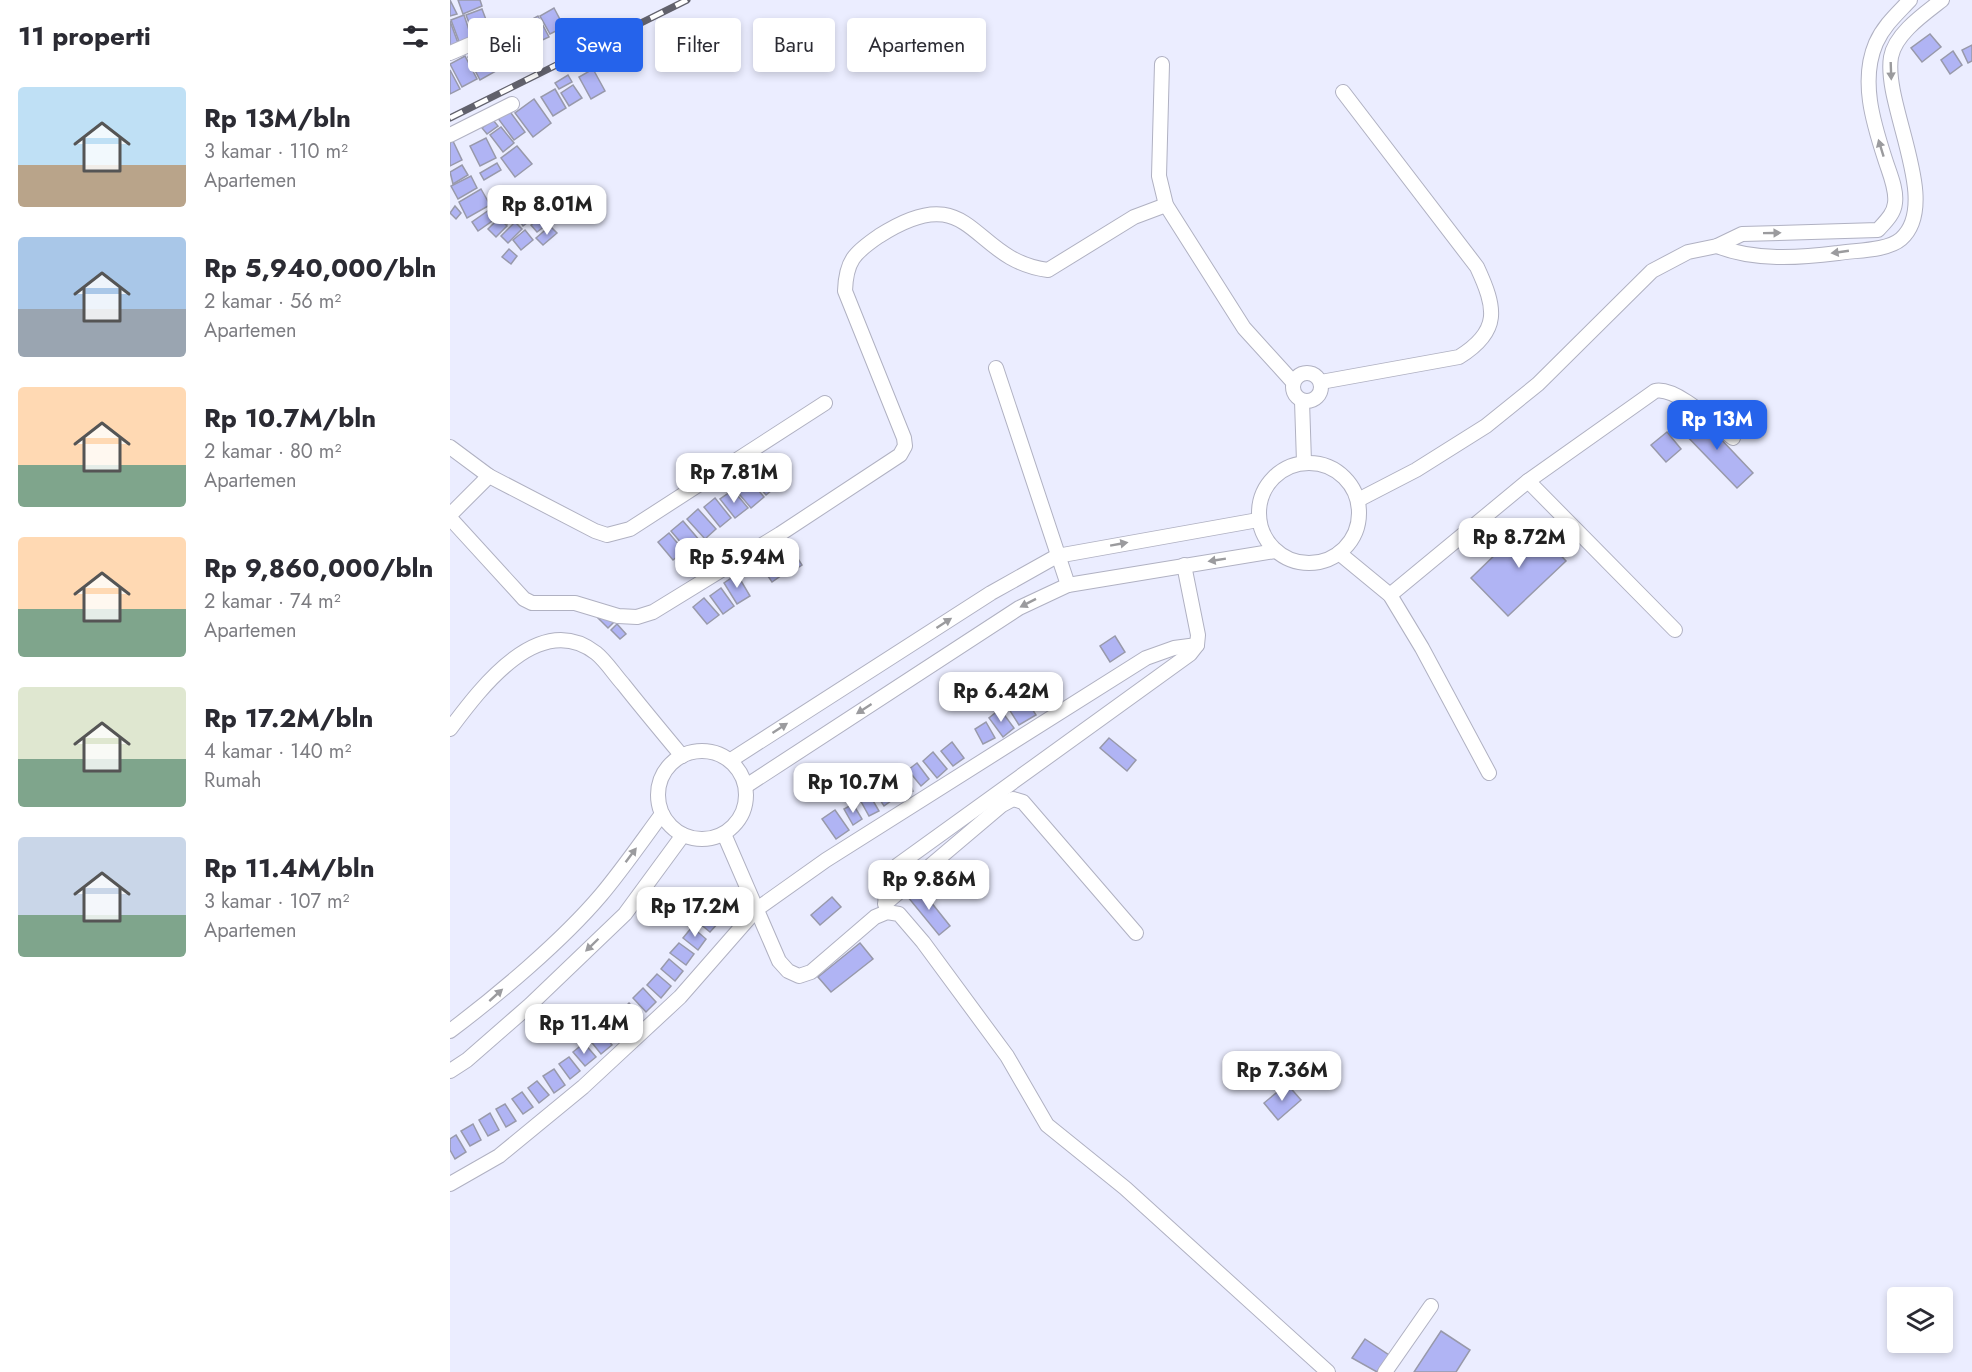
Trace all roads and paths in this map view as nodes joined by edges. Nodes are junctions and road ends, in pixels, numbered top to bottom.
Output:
1 (1910, 0) edge
2 (1942, 0) edge
3 (1884, 28) junction
4 (1900, 38) junction
5 (468, 45) edge
6 (450, 52) edge
7 (1161, 64) dead end
8 (1343, 92) dead end
9 (512, 104) dead end
10 (450, 135) edge
11 (1166, 205) junction
12 (1878, 230) junction
13 (1717, 246) junction
14 (1880, 247) junction
15 (996, 368) dead end
16 (1293, 382) junction
17 (1321, 382) junction
18 (1302, 401) junction
19 (825, 403) dead end
20 (1733, 438) dead end
21 (450, 447) edge
22 (1304, 462) junction
23 (489, 476) junction
24 (1528, 481) junction
25 (1358, 500) junction
26 (450, 516) edge
27 (1258, 520) junction
28 (1275, 551) junction
29 (1339, 553) junction
30 (1057, 556) junction
31 (1184, 565) junction
32 (1068, 585) junction
33 (1390, 595) junction
34 (1675, 630) dead end
35 (1197, 645) junction
36 (450, 729) edge
37 (682, 756) junction
38 (730, 760) junction
39 (1489, 773) dead end
40 (746, 786) junction
41 (662, 814) junction
42 (724, 834) junction
43 (683, 836) junction
44 (886, 908) junction
45 (757, 909) junction
46 (1136, 933) dead end
47 (450, 1031) edge
48 (450, 1071) edge
49 (450, 1184) edge
50 (1431, 1306) dead end
51 (1326, 1370) edge
52 (1385, 1372) edge

1 - 3 street
2 - 4 street
3 - 4 street
12 -> 3 street
4 -> 14 street
5 - 6 street
7 - 11 street
8 - 17 street
9 - 10 street
11 - 16 street
11 - 26 street
13 -> 12 street
12 - 14 street
14 -> 13 street
13 - 25 street
15 - 30 street
16 - 17 street
16 - 18 street
17 - 18 street
18 - 22 street
19 - 23 street
20 - 24 street
21 - 23 street
22 - 25 street
22 - 27 street
23 - 26 street
24 - 33 street
24 - 34 street
25 - 29 street
27 - 28 street
30 -> 27 street
28 - 29 street
28 -> 31 street
29 - 33 street
30 - 32 street
38 -> 30 street
31 - 32 street
31 - 35 street
32 -> 40 street
33 - 39 street
35 - 44 street
35 - 45 street
36 - 37 street
37 - 38 street
37 - 41 street
38 - 40 street
40 - 42 street
41 - 43 street
47 -> 41 street
42 - 43 street
42 - 45 street
43 -> 48 street
44 - 45 street
44 - 46 street
44 - 51 street
45 - 49 street
50 - 52 street

